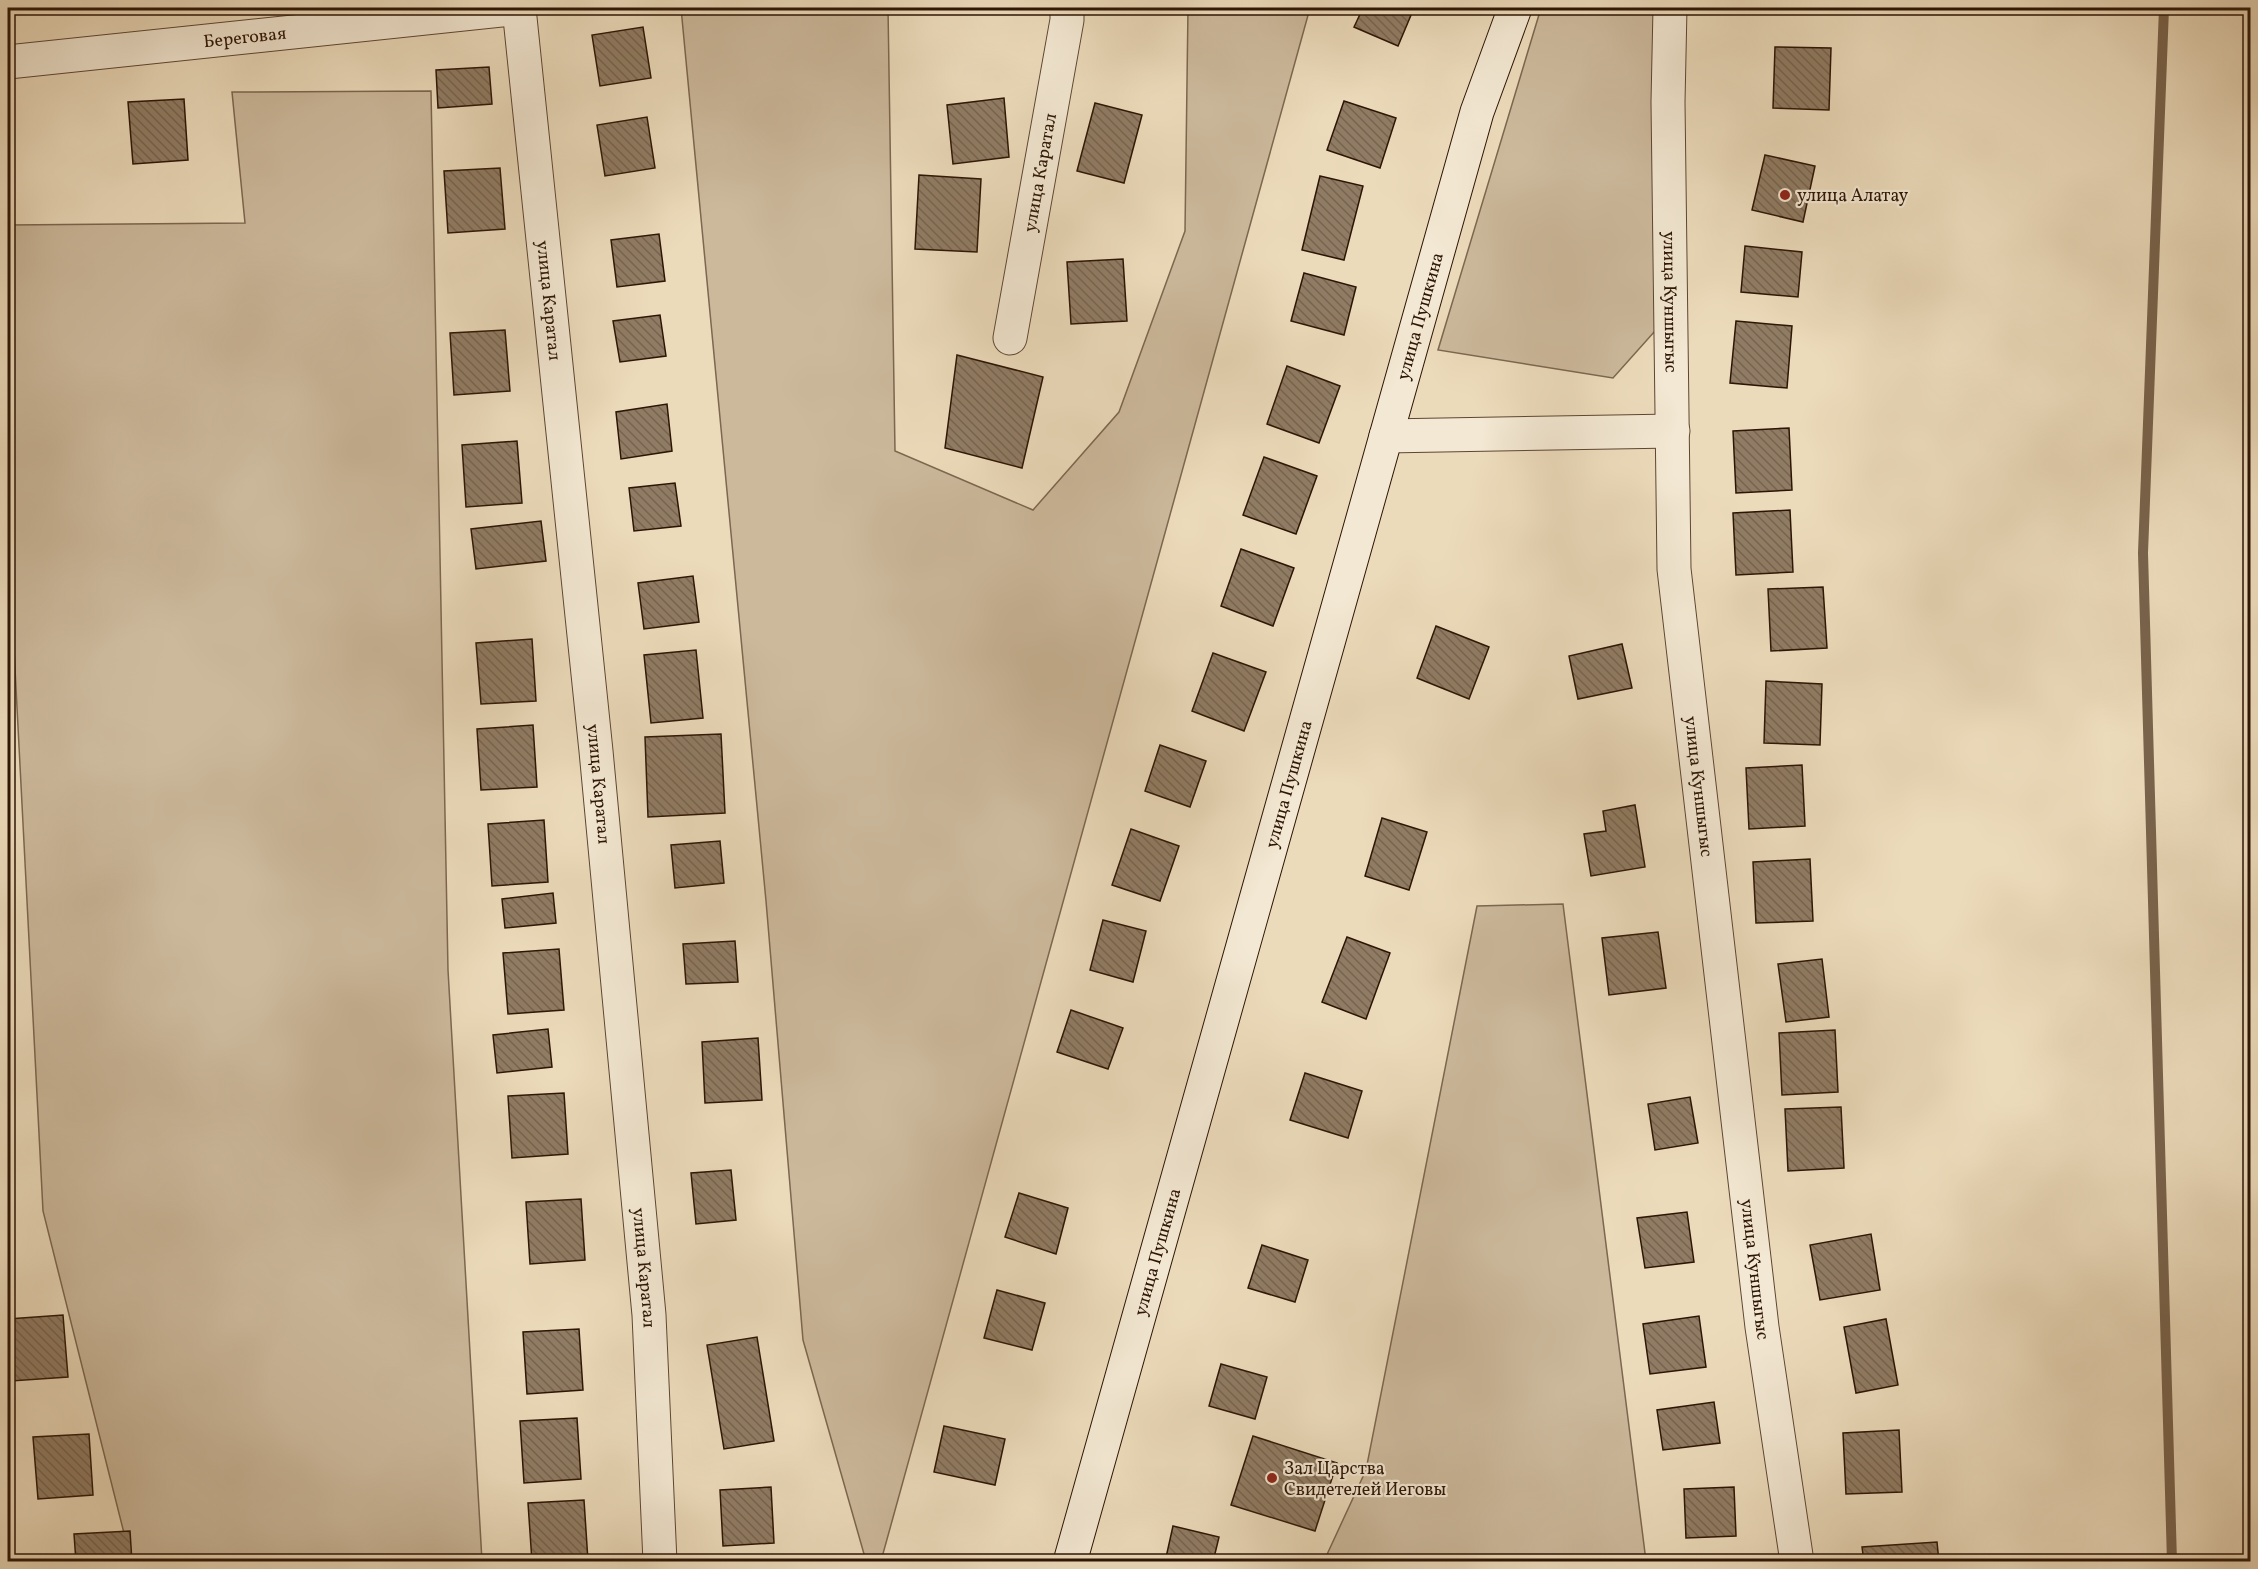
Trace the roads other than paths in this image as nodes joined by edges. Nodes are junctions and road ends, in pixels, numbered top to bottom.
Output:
1 (519, 8) edge
2 (1067, 8) edge
3 (1515, 8) edge
4 (1671, 8) edge
5 (8, 62) edge
6 (1010, 338) dead end
7 (1673, 431) junction
8 (1386, 436) junction
9 (660, 1562) edge
10 (1070, 1562) edge
11 (1797, 1562) edge

1 - 5 street, Береговая
1 - 9 street, улица Каратал
2 - 6 street, улица Каратал
3 - 8 street, улица Пушкина
4 - 7 street, улица Куншыгыс
7 - 8 street
7 - 11 street, улица Куншыгыс
8 - 10 street, улица Пушкина

